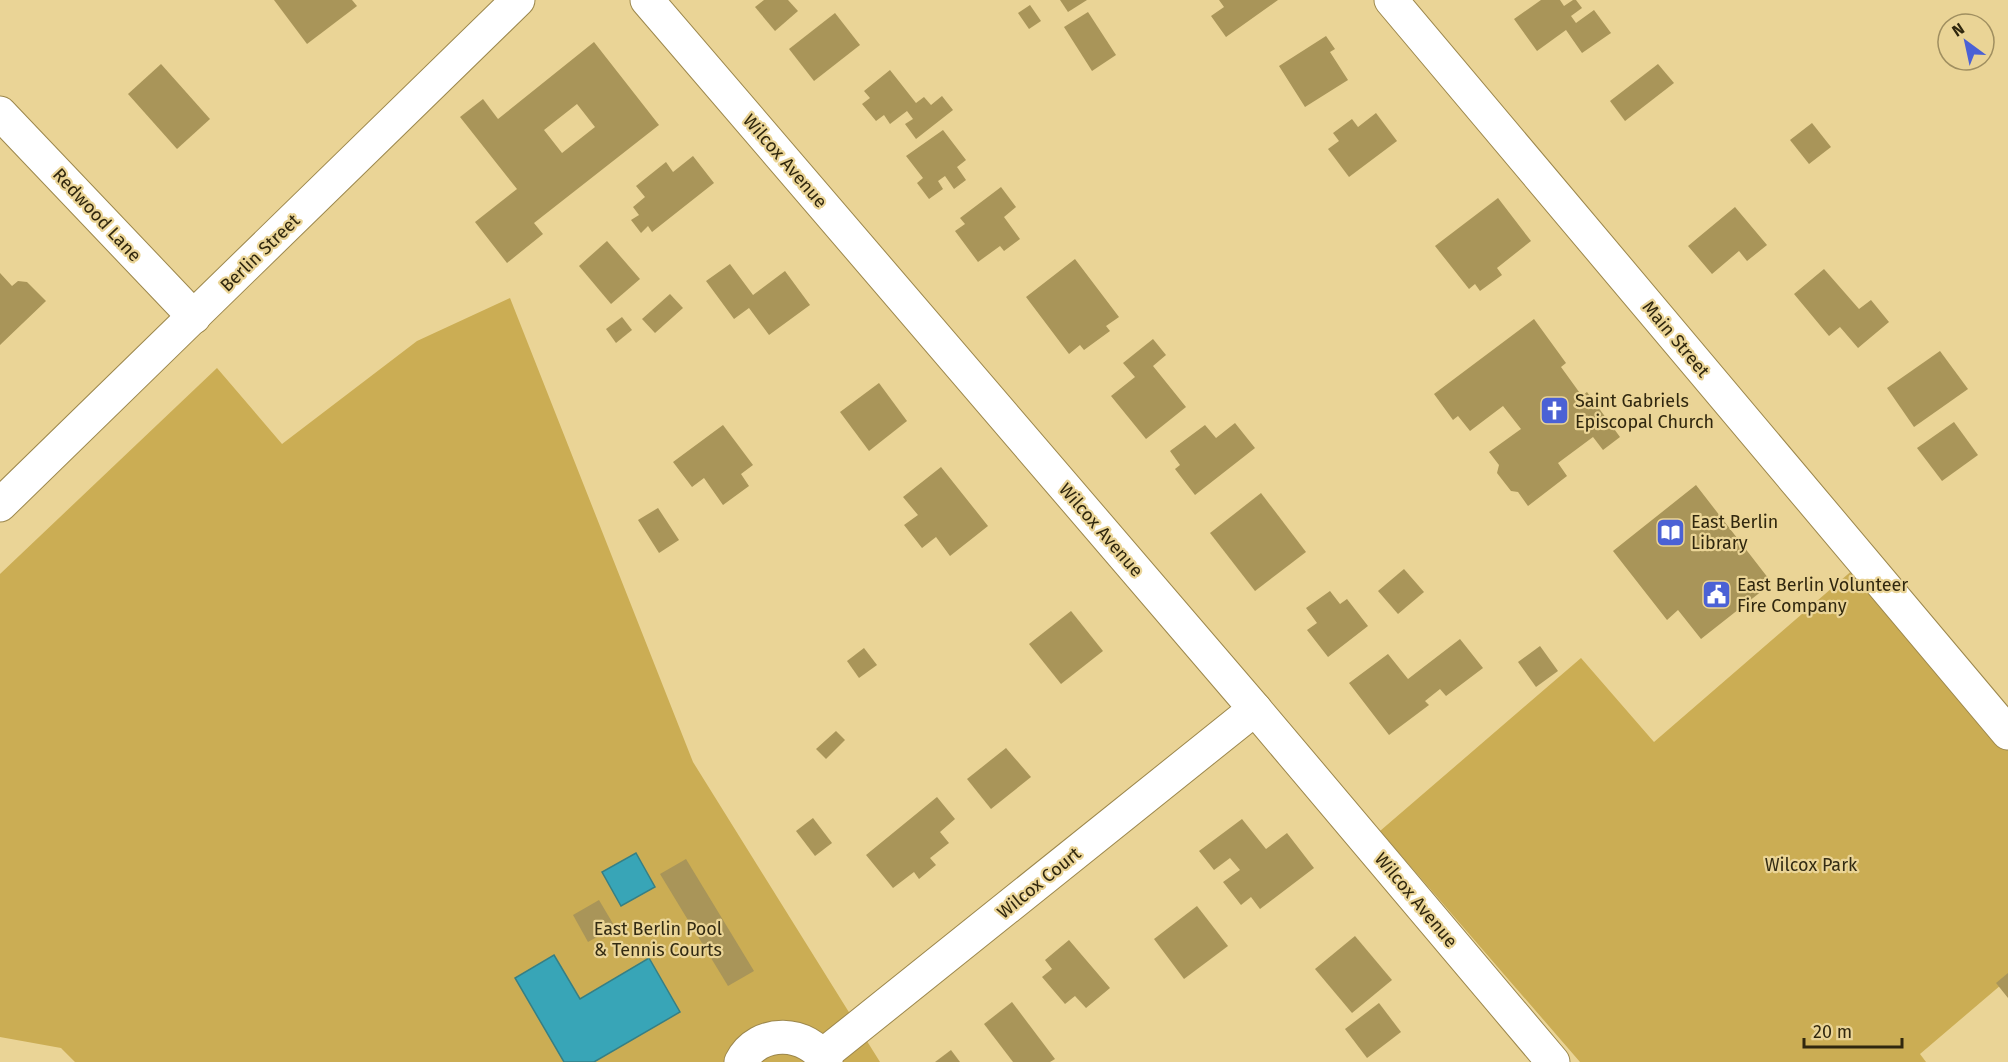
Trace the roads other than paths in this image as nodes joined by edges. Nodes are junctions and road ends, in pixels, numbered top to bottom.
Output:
1 (518, 0) edge
2 (647, 0) edge
3 (1391, 0) edge
4 (0, 113) edge
5 (194, 317) junction
6 (0, 505) edge
7 (1255, 709) junction
8 (2008, 733) edge
9 (824, 1059) edge
10 (741, 1062) edge
11 (1553, 1062) edge

1 - 5 street, Berlin Street
2 - 7 street, Wilcox Avenue
3 - 8 street, Main Street
4 - 5 street, Redwood Lane
5 - 6 street, Berlin Street
7 - 9 street, Wilcox Court
7 - 11 street, Wilcox Avenue
9 - 10 street, Wilcox Court

